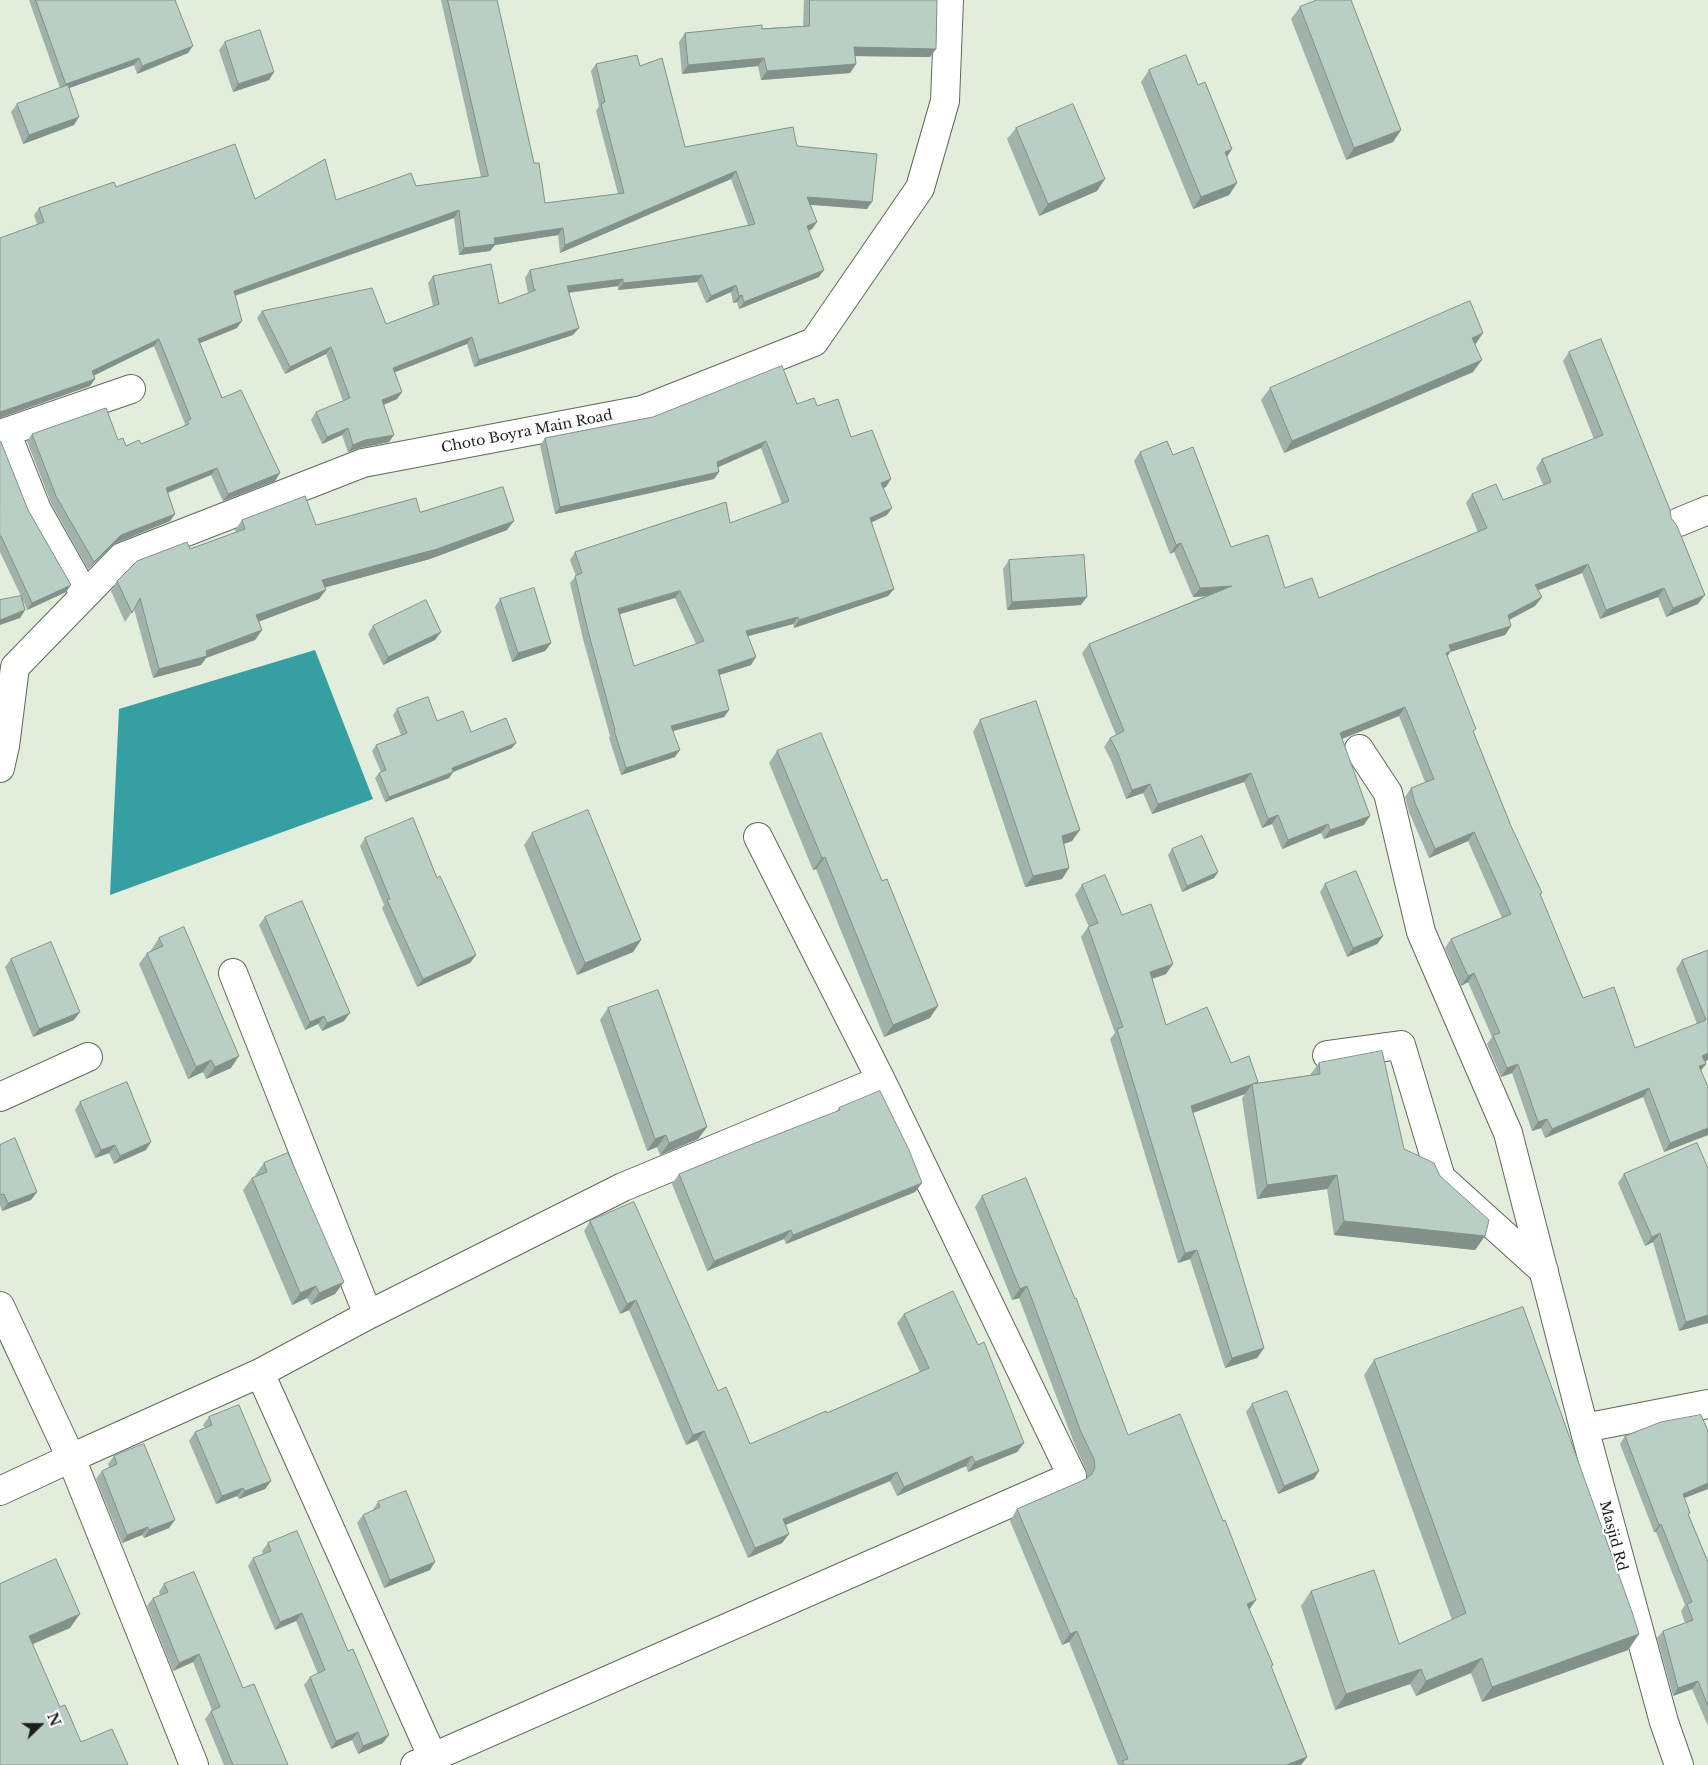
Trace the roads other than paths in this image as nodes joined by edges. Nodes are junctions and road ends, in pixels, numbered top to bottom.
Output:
1 (949, 0) edge
2 (131, 389) dead end
3 (3, 434) edge
4 (1708, 510) edge
5 (1679, 522) dead end
6 (85, 595) junction
7 (1359, 749) dead end
8 (0, 768) edge
9 (758, 837) dead end
10 (233, 973) dead end
11 (1327, 1055) dead end
12 (88, 1057) dead end
13 (881, 1080) junction
14 (0, 1097) edge
15 (1544, 1271) junction
16 (0, 1306) edge
17 (368, 1315) junction
18 (260, 1373) junction
19 (1708, 1404) edge
20 (1584, 1428) junction
21 (71, 1458) junction
22 (0, 1491) edge
23 (424, 1762) edge
24 (194, 1765) edge
25 (1679, 1765) edge

1 - 6 street, Choto Boyra Main Road
2 - 3 street
3 - 6 street
4 - 5 street
6 - 8 street, Choto Boyra Main Road
7 - 15 street, Masjid Rd
9 - 13 street
10 - 17 street
11 - 15 street
12 - 14 street
13 - 17 street
13 - 23 street
15 - 20 street, Masjid Rd
16 - 21 street
17 - 18 street
18 - 21 street
18 - 23 street
19 - 20 street
20 - 25 street, Masjid Rd
21 - 22 street
21 - 24 street

